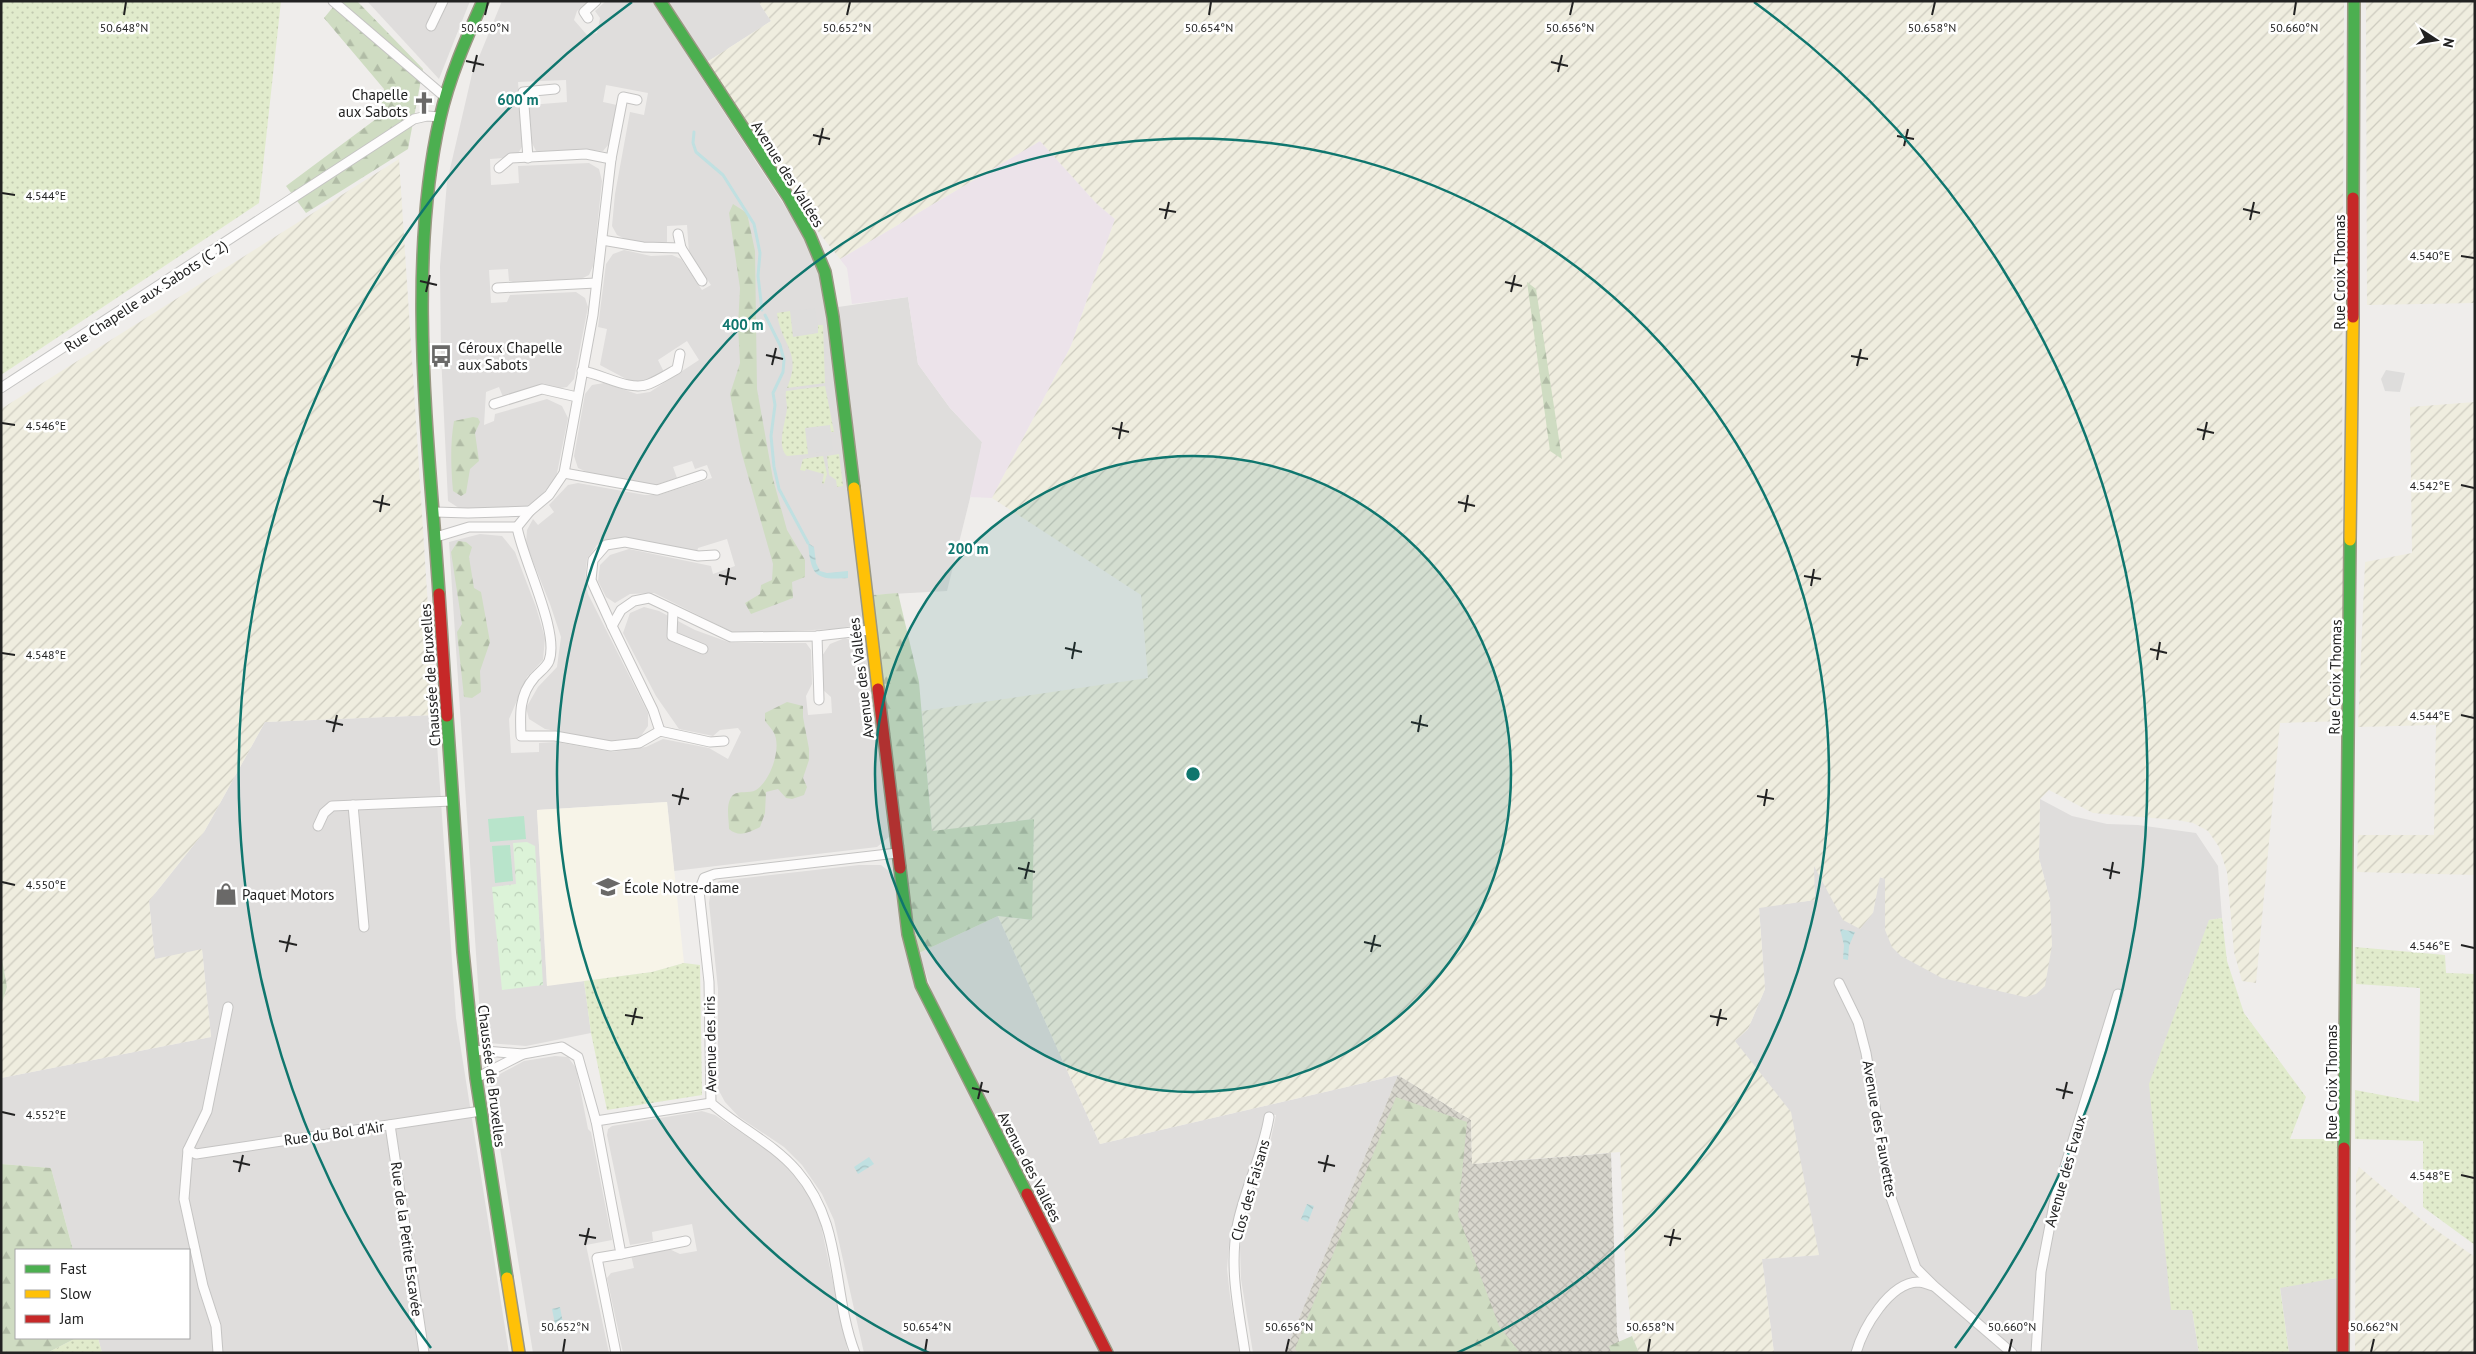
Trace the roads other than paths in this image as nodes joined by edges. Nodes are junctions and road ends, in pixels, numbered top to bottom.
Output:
1 (333, 1) edge
2 (443, 1) edge
3 (483, 1) edge
4 (596, 1) edge
5 (660, 1) edge
6 (2354, 1) edge
7 (588, 18) dead end
8 (431, 26) dead end
9 (555, 89) dead end
10 (445, 97) junction
11 (637, 100) dead end
12 (440, 117) junction
13 (528, 158) junction
14 (611, 159) junction
15 (499, 168) dead end
16 (678, 234) dead end
17 (602, 240) junction
18 (680, 248) junction
19 (702, 281) dead end
20 (596, 284) junction
21 (497, 288) dead end
22 (680, 354) dead end
23 (582, 370) junction
24 (1, 388) edge
25 (577, 397) junction
26 (494, 404) dead end
27 (564, 472) junction
28 (702, 475) dead end
29 (530, 511) junction
30 (435, 512) junction
31 (517, 527) junction
32 (436, 537) junction
33 (715, 555) dead end
34 (673, 611) junction
35 (612, 626) junction
36 (870, 630) junction
37 (817, 636) junction
38 (703, 649) dead end
39 (819, 700) dead end
40 (660, 731) junction
41 (724, 740) dead end
42 (452, 801) junction
43 (353, 805) junction
44 (318, 826) dead end
45 (897, 853) junction
46 (364, 927) dead end
47 (1839, 983) dead end
48 (2118, 994) dead end
49 (228, 1007) dead end
50 (472, 1050) junction
51 (524, 1054) junction
52 (476, 1078) junction
53 (711, 1102) junction
54 (481, 1112) junction
55 (1269, 1117) dead end
56 (596, 1121) junction
57 (390, 1125) junction
58 (188, 1150) junction
59 (686, 1241) dead end
60 (621, 1254) junction
61 (1934, 1286) junction
62 (218, 1353) edge
63 (424, 1353) edge
64 (519, 1353) edge
65 (616, 1353) edge
66 (856, 1353) edge
67 (1107, 1353) edge
68 (1245, 1353) edge
69 (1856, 1353) edge
70 (2012, 1353) edge
71 (2036, 1353) edge
72 (2343, 1353) edge

1 - 10 street
2 - 8 street
3 - 10 street, Chaussée de Bruxelles
4 - 7 street
5 - 36 street, Avenue des Vallées
6 - 72 street, Rue Croix Thomas
9 - 13 street
10 - 12 street, Chaussée de Bruxelles
11 - 14 street
12 - 24 street, Rue Chapelle aux Sabots (C 2)
12 - 30 street, Chaussée de Bruxelles
13 - 14 street
13 - 15 street
14 - 17 street
16 - 18 street
17 - 18 street
17 - 20 street
18 - 19 street
20 - 21 street
20 - 23 street
22 - 23 street
23 - 25 street
25 - 26 street
25 - 27 street
27 - 28 street
27 - 29 street
29 - 30 street
29 - 31 street
30 - 32 street, Chaussée de Bruxelles
31 - 32 street
31 - 40 street
32 - 42 street, Chaussée de Bruxelles
33 - 35 street
34 - 35 street
34 - 37 street
34 - 38 street
35 - 40 street
36 - 37 street
36 - 45 street, Avenue des Vallées
37 - 39 street
40 - 41 street
42 - 43 street
42 - 50 street, Chaussée de Bruxelles
43 - 44 street
43 - 46 street
45 - 53 street, Avenue des Iris
45 - 67 street, Avenue des Vallées
47 - 61 street, Avenue des Fauvettes
48 - 71 street, Avenue des Evaux
49 - 58 street
50 - 51 street
50 - 52 street, Chaussée de Bruxelles
51 - 52 street
51 - 56 street
52 - 54 street, Chaussée de Bruxelles
53 - 56 street
53 - 66 street, Avenue des Iris
54 - 57 street, Rue du Bol d'Air
54 - 64 street, Chaussée de Bruxelles
55 - 68 street, Clos des Faisans
56 - 60 street
57 - 58 street, Rue du Bol d'Air
57 - 63 street, Rue de la Petite Escavée
58 - 62 street
59 - 60 street
60 - 65 street
61 - 69 street
61 - 70 street, Avenue des Fauvettes

